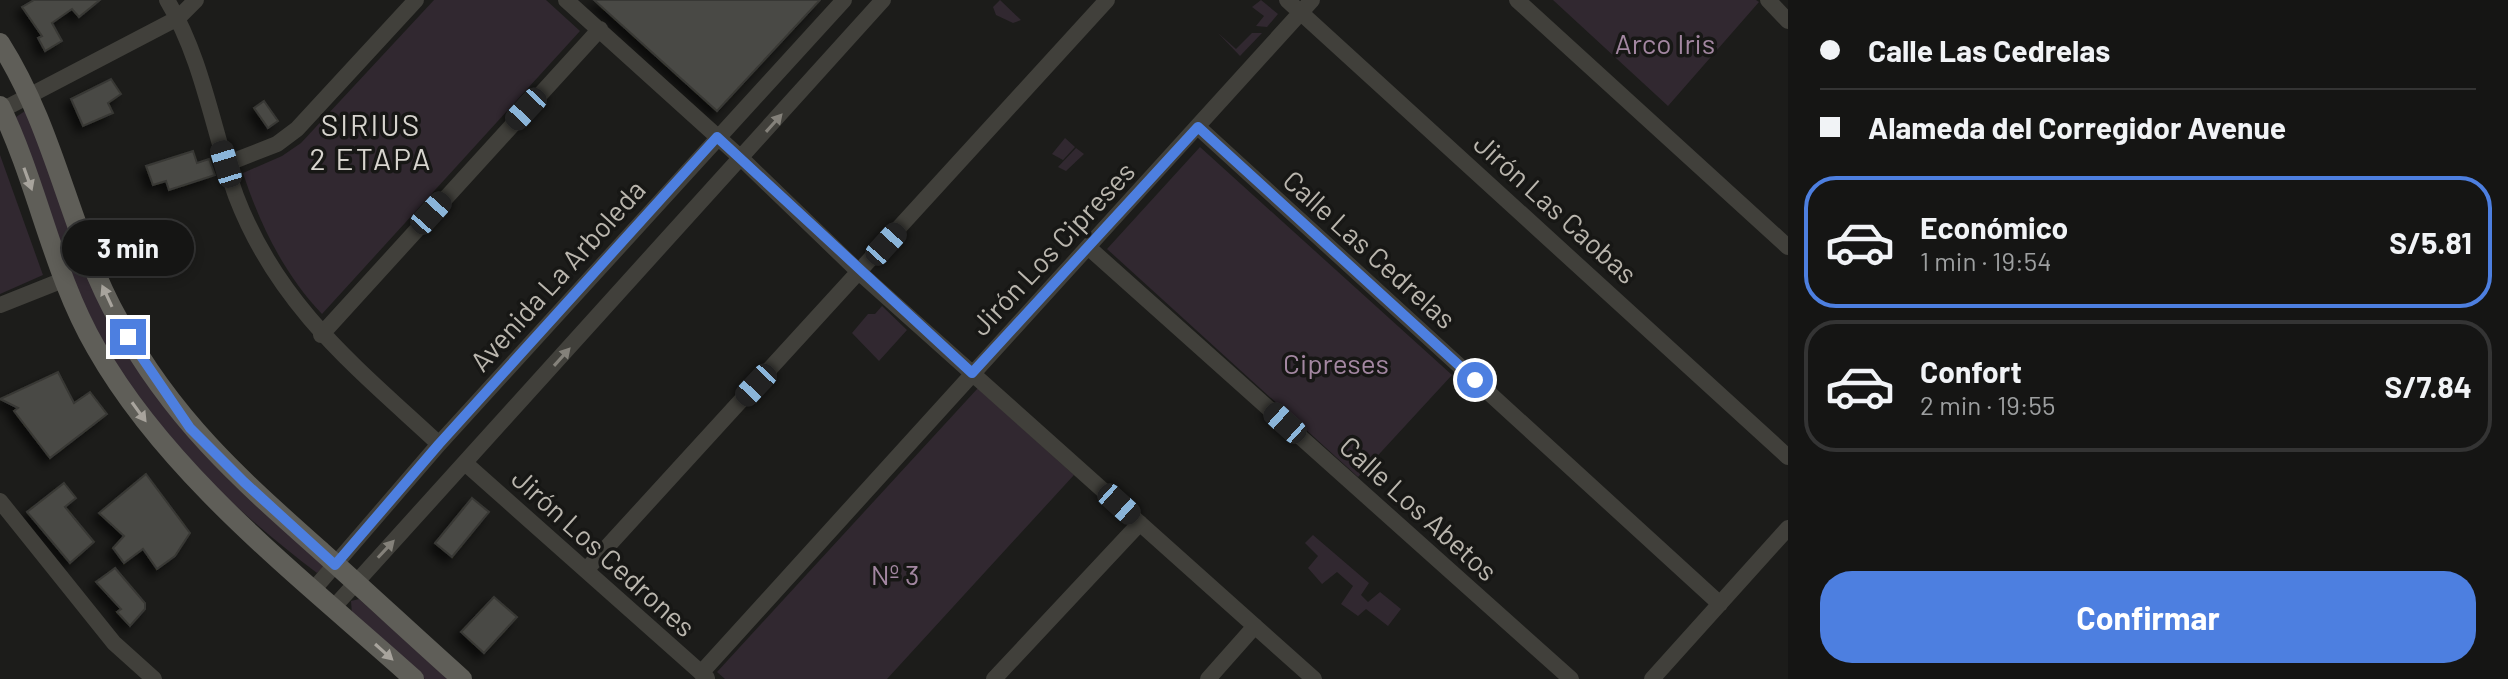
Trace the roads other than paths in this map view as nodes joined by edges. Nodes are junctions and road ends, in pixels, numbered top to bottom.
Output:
1 (167, 0) edge
2 (196, 0) edge
3 (416, 0) edge
4 (566, 0) edge
5 (844, 0) edge
6 (883, 0) edge
7 (1107, 0) edge
8 (1287, 0) edge
9 (1517, 0) edge
10 (1768, 0) edge
11 (1307, 6) edge
12 (178, 18) junction
13 (1788, 21) edge
14 (600, 29) junction
15 (0, 43) edge
16 (30, 95) junction
17 (1, 108) edge
18 (1198, 127) junction
19 (717, 137) junction
20 (742, 159) junction
21 (226, 164) junction
22 (1088, 247) junction
23 (1788, 247) edge
24 (860, 273) junction
25 (63, 280) junction
26 (0, 305) edge
27 (321, 335) junction
28 (972, 373) junction
29 (439, 444) junction
30 (1788, 457) edge
31 (465, 463) junction
32 (0, 501) edge
33 (1140, 523) junction
34 (1788, 528) edge
35 (335, 565) junction
36 (586, 570) junction
37 (355, 582) junction
38 (314, 589) junction
39 (1720, 604) junction
40 (334, 607) junction
41 (1255, 626) junction
42 (704, 676) edge
43 (154, 679) edge
44 (414, 679) edge
45 (462, 679) edge
46 (994, 679) edge
47 (1208, 679) edge
48 (1314, 679) edge
49 (1571, 679) edge
50 (1652, 679) edge

1 - 12 street
2 - 12 street
3 - 21 street
4 - 14 street
5 - 19 street, Avenida La Arboleda
20 -> 6 street, Avenida La Arboleda
7 - 24 street
8 - 11 street, Jirón Las Caobas
9 - 23 street
10 - 13 street
11 - 18 street, Jirón Los Cipreses
11 - 30 street, Jirón Las Caobas
12 - 16 street
12 - 21 street
14 - 19 street
14 - 27 street
15 - 16 main road
16 - 17 street
35 -> 16 main road
17 -> 25 main road
18 - 22 street, Jirón Los Cipreses
18 - 39 street, Calle Las Cedrelas
19 - 20 street
19 - 29 street, Avenida La Arboleda
20 - 24 street
31 -> 20 street, Avenida La Arboleda
21 - 27 street
22 - 28 street, Jirón Los Cipreses
22 - 49 street, Calle Los Abetos
24 - 28 street
24 - 36 street
25 - 26 street
25 -> 38 main road
27 - 29 street
28 - 33 street
28 - 42 street, Jirón Los Cipreses
29 - 35 street, Avenida La Arboleda
31 - 36 street, Jirón Los Cedrones
37 -> 31 street, Avenida La Arboleda
32 - 43 street
33 - 41 street
33 - 46 street
34 - 39 street
35 - 37 main road
35 - 38 street, Avenida La Arboleda
36 - 42 street, Jirón Los Cedrones
37 - 40 street, Avenida La Arboleda
37 - 45 main road
38 - 40 main road
39 - 50 street
40 -> 44 main road
41 - 47 street
41 - 48 street

